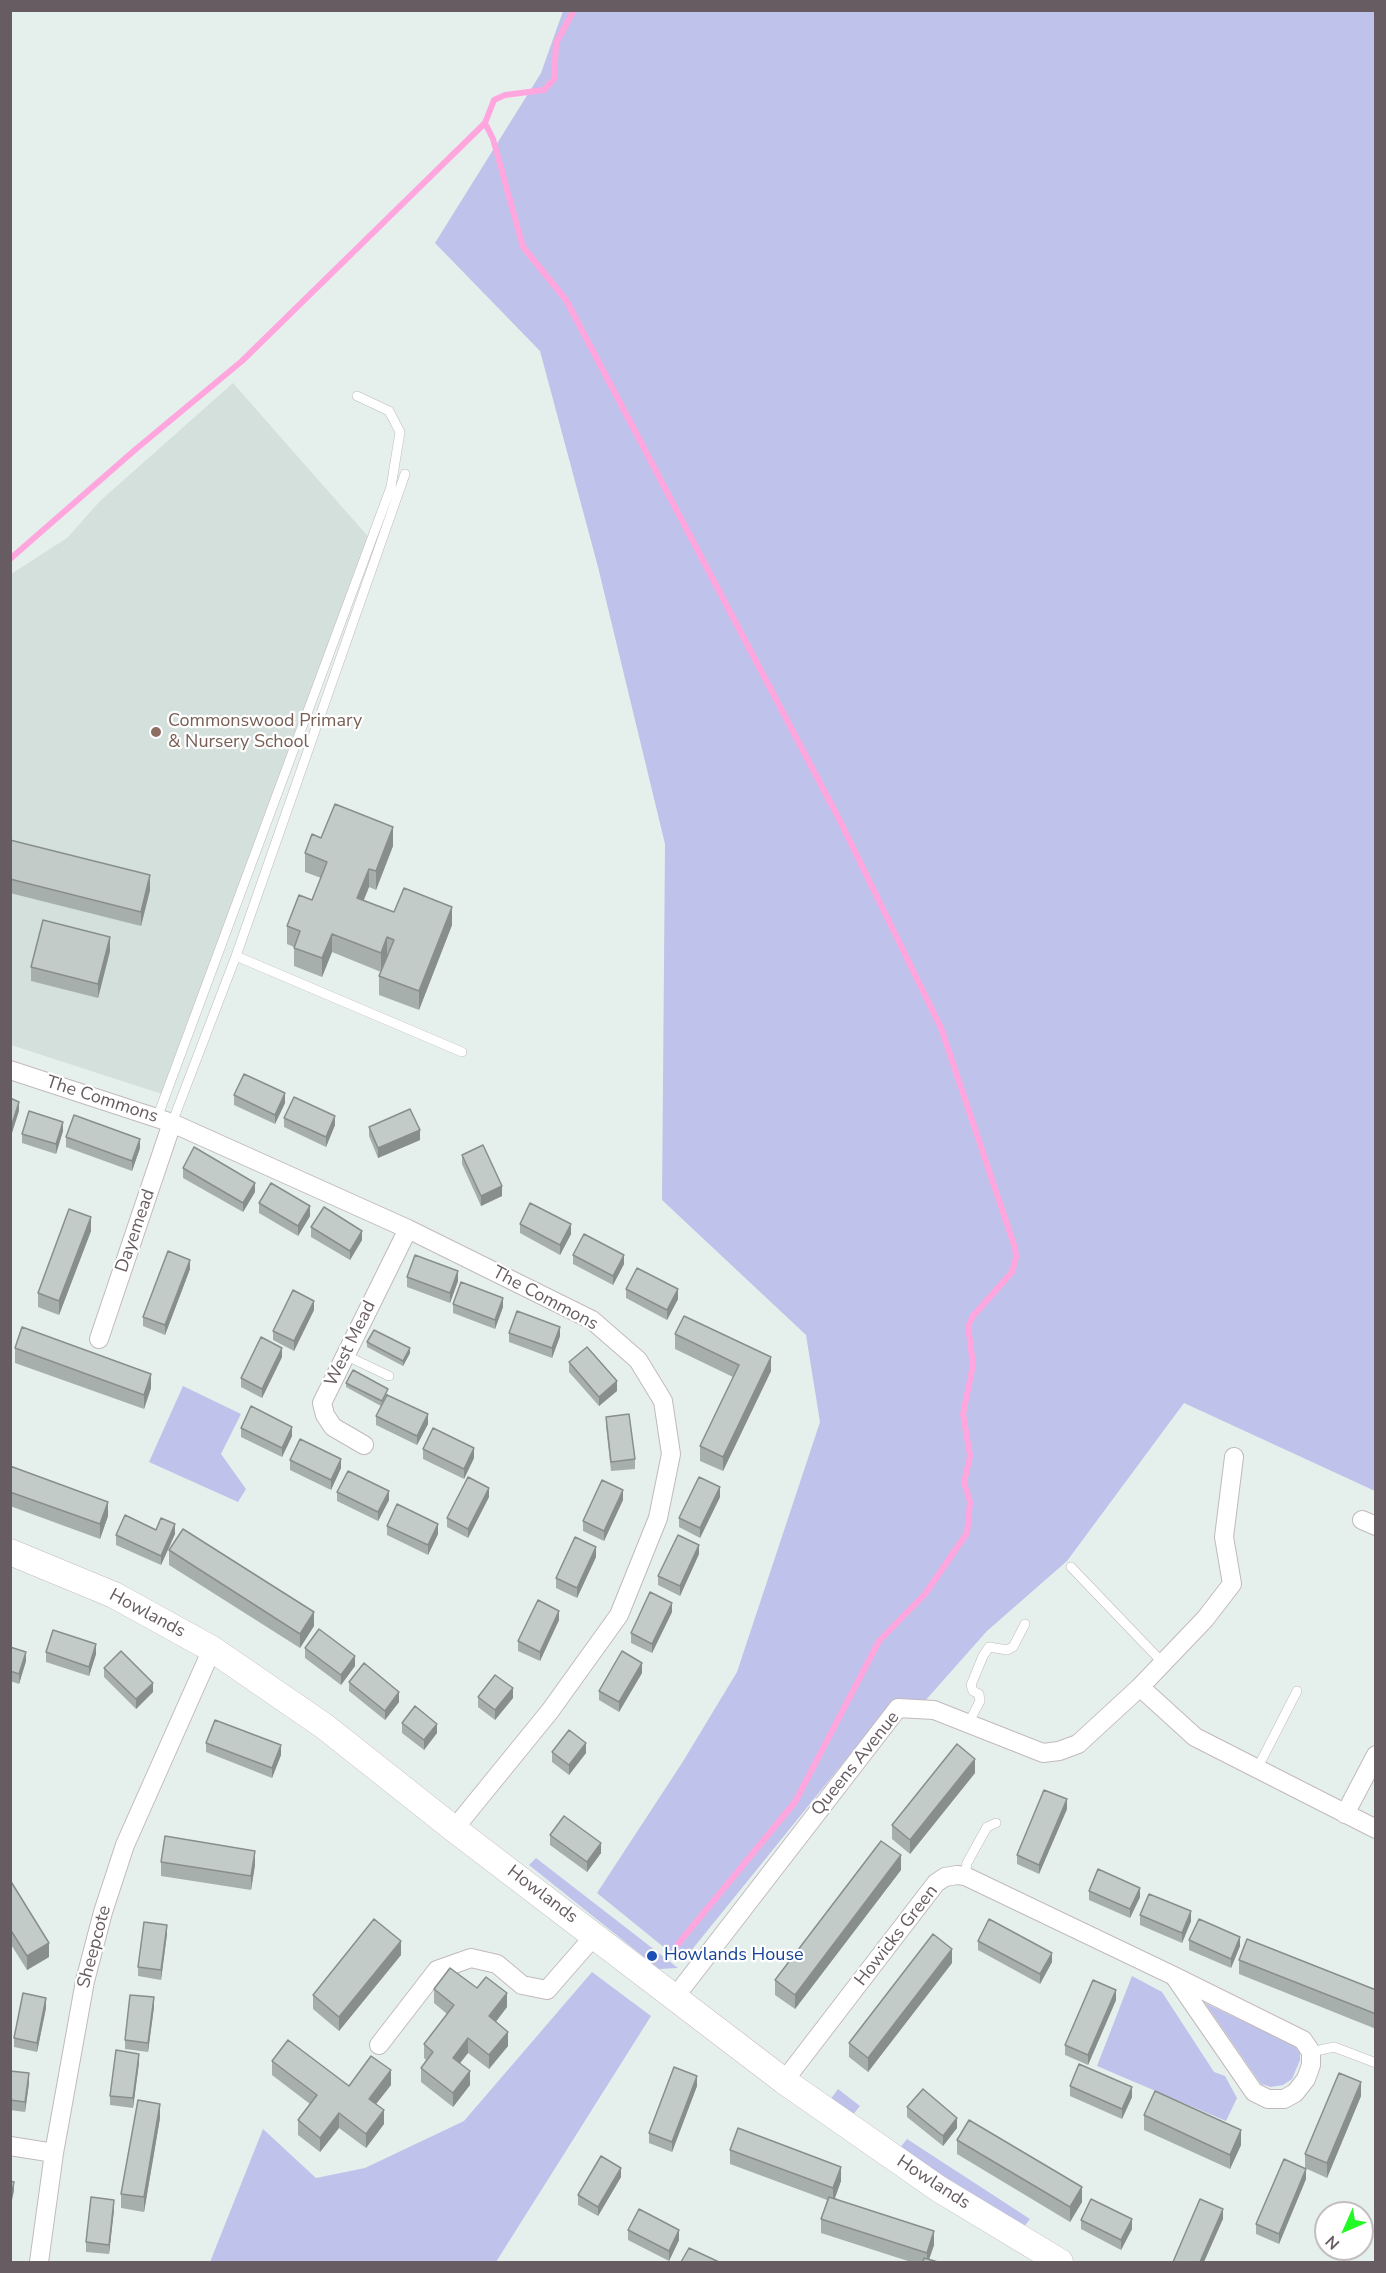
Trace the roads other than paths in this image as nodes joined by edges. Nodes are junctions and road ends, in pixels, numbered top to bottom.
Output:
1 (357, 396) dead end
2 (405, 474) dead end
3 (236, 956) junction
4 (462, 1052) dead end
5 (10, 1070) edge
6 (164, 1120) junction
7 (408, 1229) junction
8 (99, 1339) dead end
9 (345, 1355) junction
10 (389, 1376) dead end
11 (364, 1445) dead end
12 (1234, 1457) dead end
13 (10, 1552) edge
14 (1071, 1567) dead end
15 (1025, 1623) dead end
16 (212, 1649) junction
17 (1163, 1663) junction
18 (1140, 1687) junction
19 (1297, 1691) dead end
20 (968, 1724) junction
21 (1376, 1755) edge
22 (1257, 1769) junction
23 (1345, 1814) junction
24 (996, 1823) dead end
25 (454, 1829) junction
26 (1376, 1829) edge
27 (965, 1876) junction
28 (595, 1935) junction
29 (1174, 1976) junction
30 (675, 1997) junction
31 (379, 2045) dead end
32 (1311, 2052) junction
33 (1376, 2063) edge
34 (784, 2081) junction
35 (10, 2146) edge
36 (54, 2153) junction
37 (39, 2262) edge
38 (1060, 2262) edge

1 - 6 lane
2 - 3 lane
3 - 4 lane
3 - 6 lane
5 - 6 street, The Commons
6 - 7 street, The Commons
6 - 8 street, Dayemead
7 - 9 street, West Mead
7 - 25 street, The Commons
9 - 10 lane
9 - 11 street, West Mead
12 - 17 street, Queens Avenue
13 - 16 street, Howlands
14 - 17 lane
15 - 20 lane
16 - 25 street, Howlands
16 - 36 street, Sheepcote
17 - 18 street, Queens Avenue
18 - 20 street, Queens Avenue
18 - 22 street
19 - 22 lane
20 - 30 street, Queens Avenue
21 - 23 street
22 - 23 street
23 - 26 street
24 - 27 lane
25 - 28 street, Howlands
27 - 29 street
27 - 34 street, Howicks Green
28 - 30 street, Howlands
28 - 31 street
29 - 32 street
29 - 32 street
30 - 34 street, Howlands
32 - 33 lane
34 - 38 street, Howlands
35 - 36 street
36 - 37 street, Sheepcote

